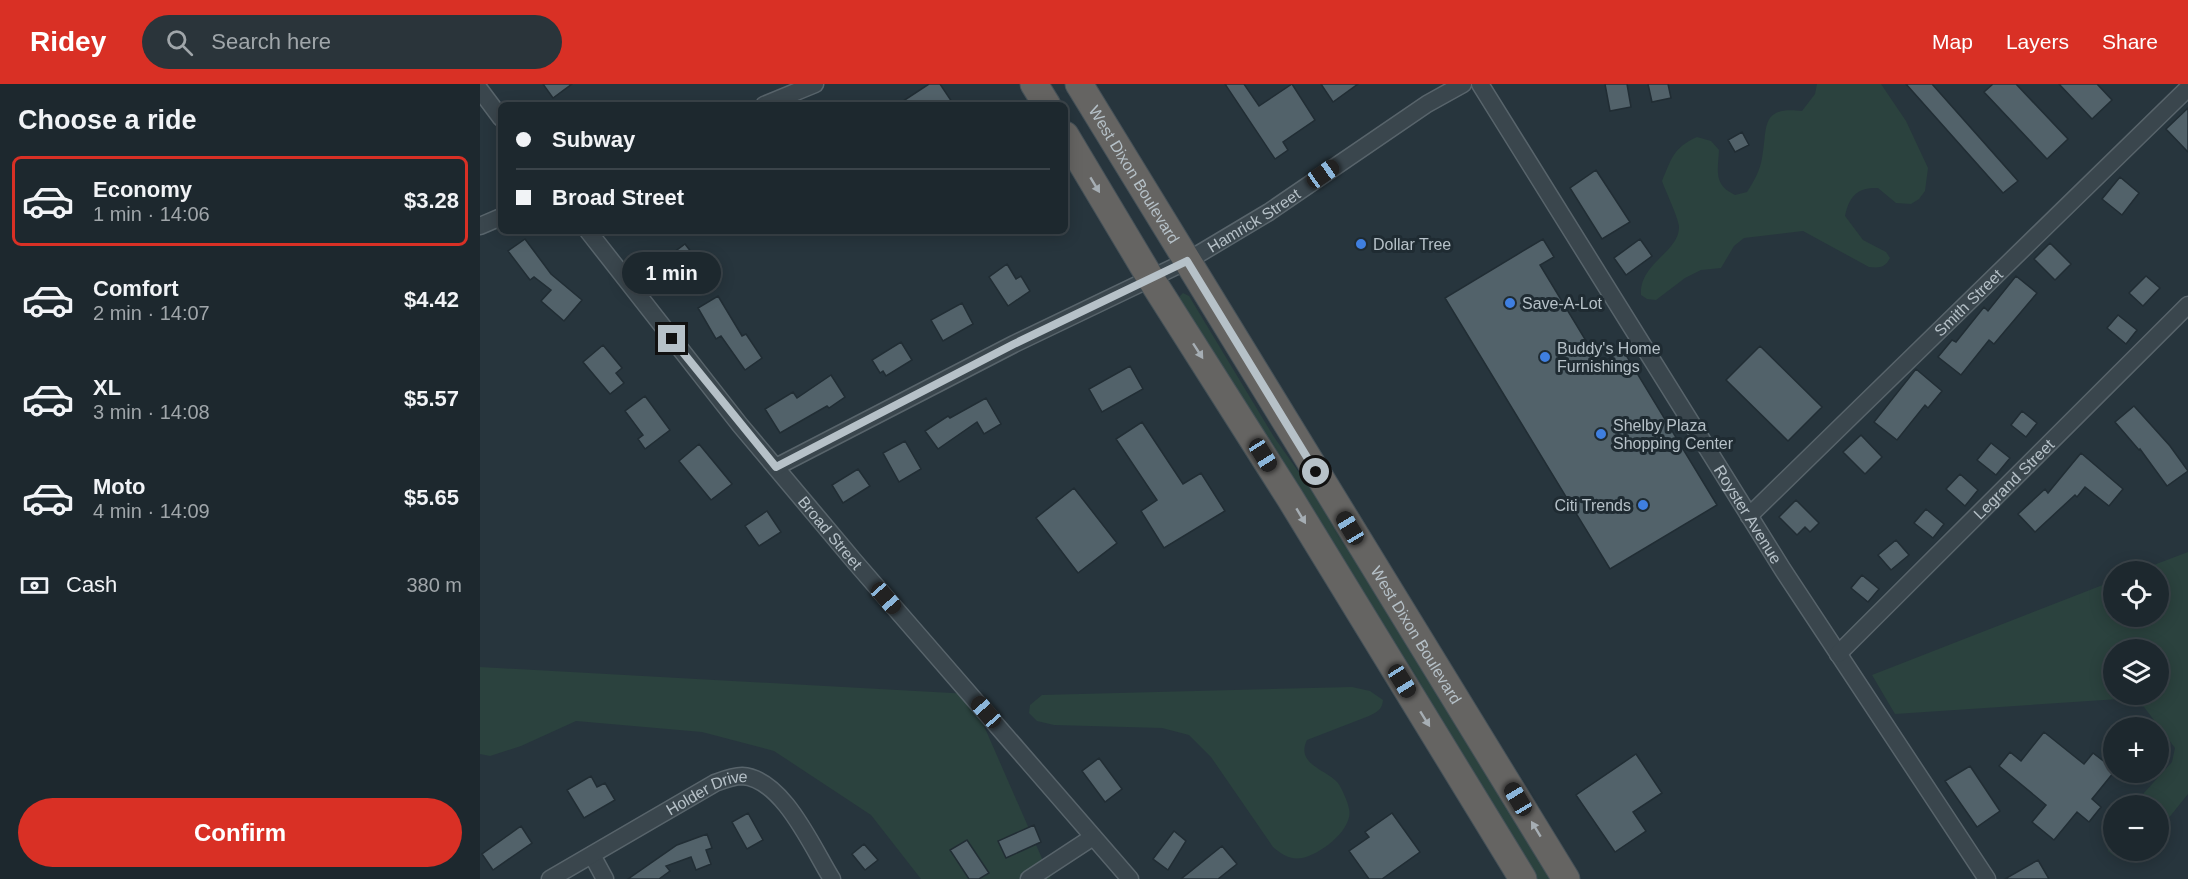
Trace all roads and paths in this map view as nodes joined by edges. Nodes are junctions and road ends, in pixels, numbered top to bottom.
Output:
1 (814, 84) edge
2 (1034, 84) edge
3 (1079, 84) edge
4 (1463, 84) edge
5 (1480, 84) edge
6 (2188, 88) edge
7 (480, 90) edge
8 (771, 102) edge
9 (1045, 102) edge
10 (498, 114) edge
11 (1068, 140) edge
12 (498, 218) edge
13 (480, 226) edge
14 (590, 234) edge
15 (1187, 261) junction
16 (1151, 279) junction
17 (2188, 305) edge
18 (776, 467) junction
19 (1749, 516) junction
20 (1838, 654) junction
21 (1093, 837) junction
22 (592, 855) junction
23 (550, 879) edge
24 (605, 879) edge
25 (832, 879) edge
26 (1029, 879) edge
27 (1130, 879) edge
28 (1523, 879) edge
29 (1566, 879) edge
30 (1987, 879) edge

1 - 8 street
2 - 9 highway
3 - 15 highway, West Dixon Boulevard
4 - 15 street, Hamrick Street
5 - 19 street, Royster Avenue
6 - 19 street, Smith Street
7 - 10 street
11 -> 16 highway
12 - 13 street
14 - 18 street, Broad Street
15 - 16 street, Hamrick Street
29 -> 15 highway, West Dixon Boulevard
16 - 18 street, Hamrick Street
16 -> 28 highway
17 - 20 street, Legrand Street
18 - 21 street, Broad Street
19 - 20 street, Royster Avenue
20 - 30 street, Royster Avenue
21 - 26 street
21 - 27 street, Broad Street
22 - 23 street, Holder Drive
22 - 24 street
22 - 25 street, Holder Drive

